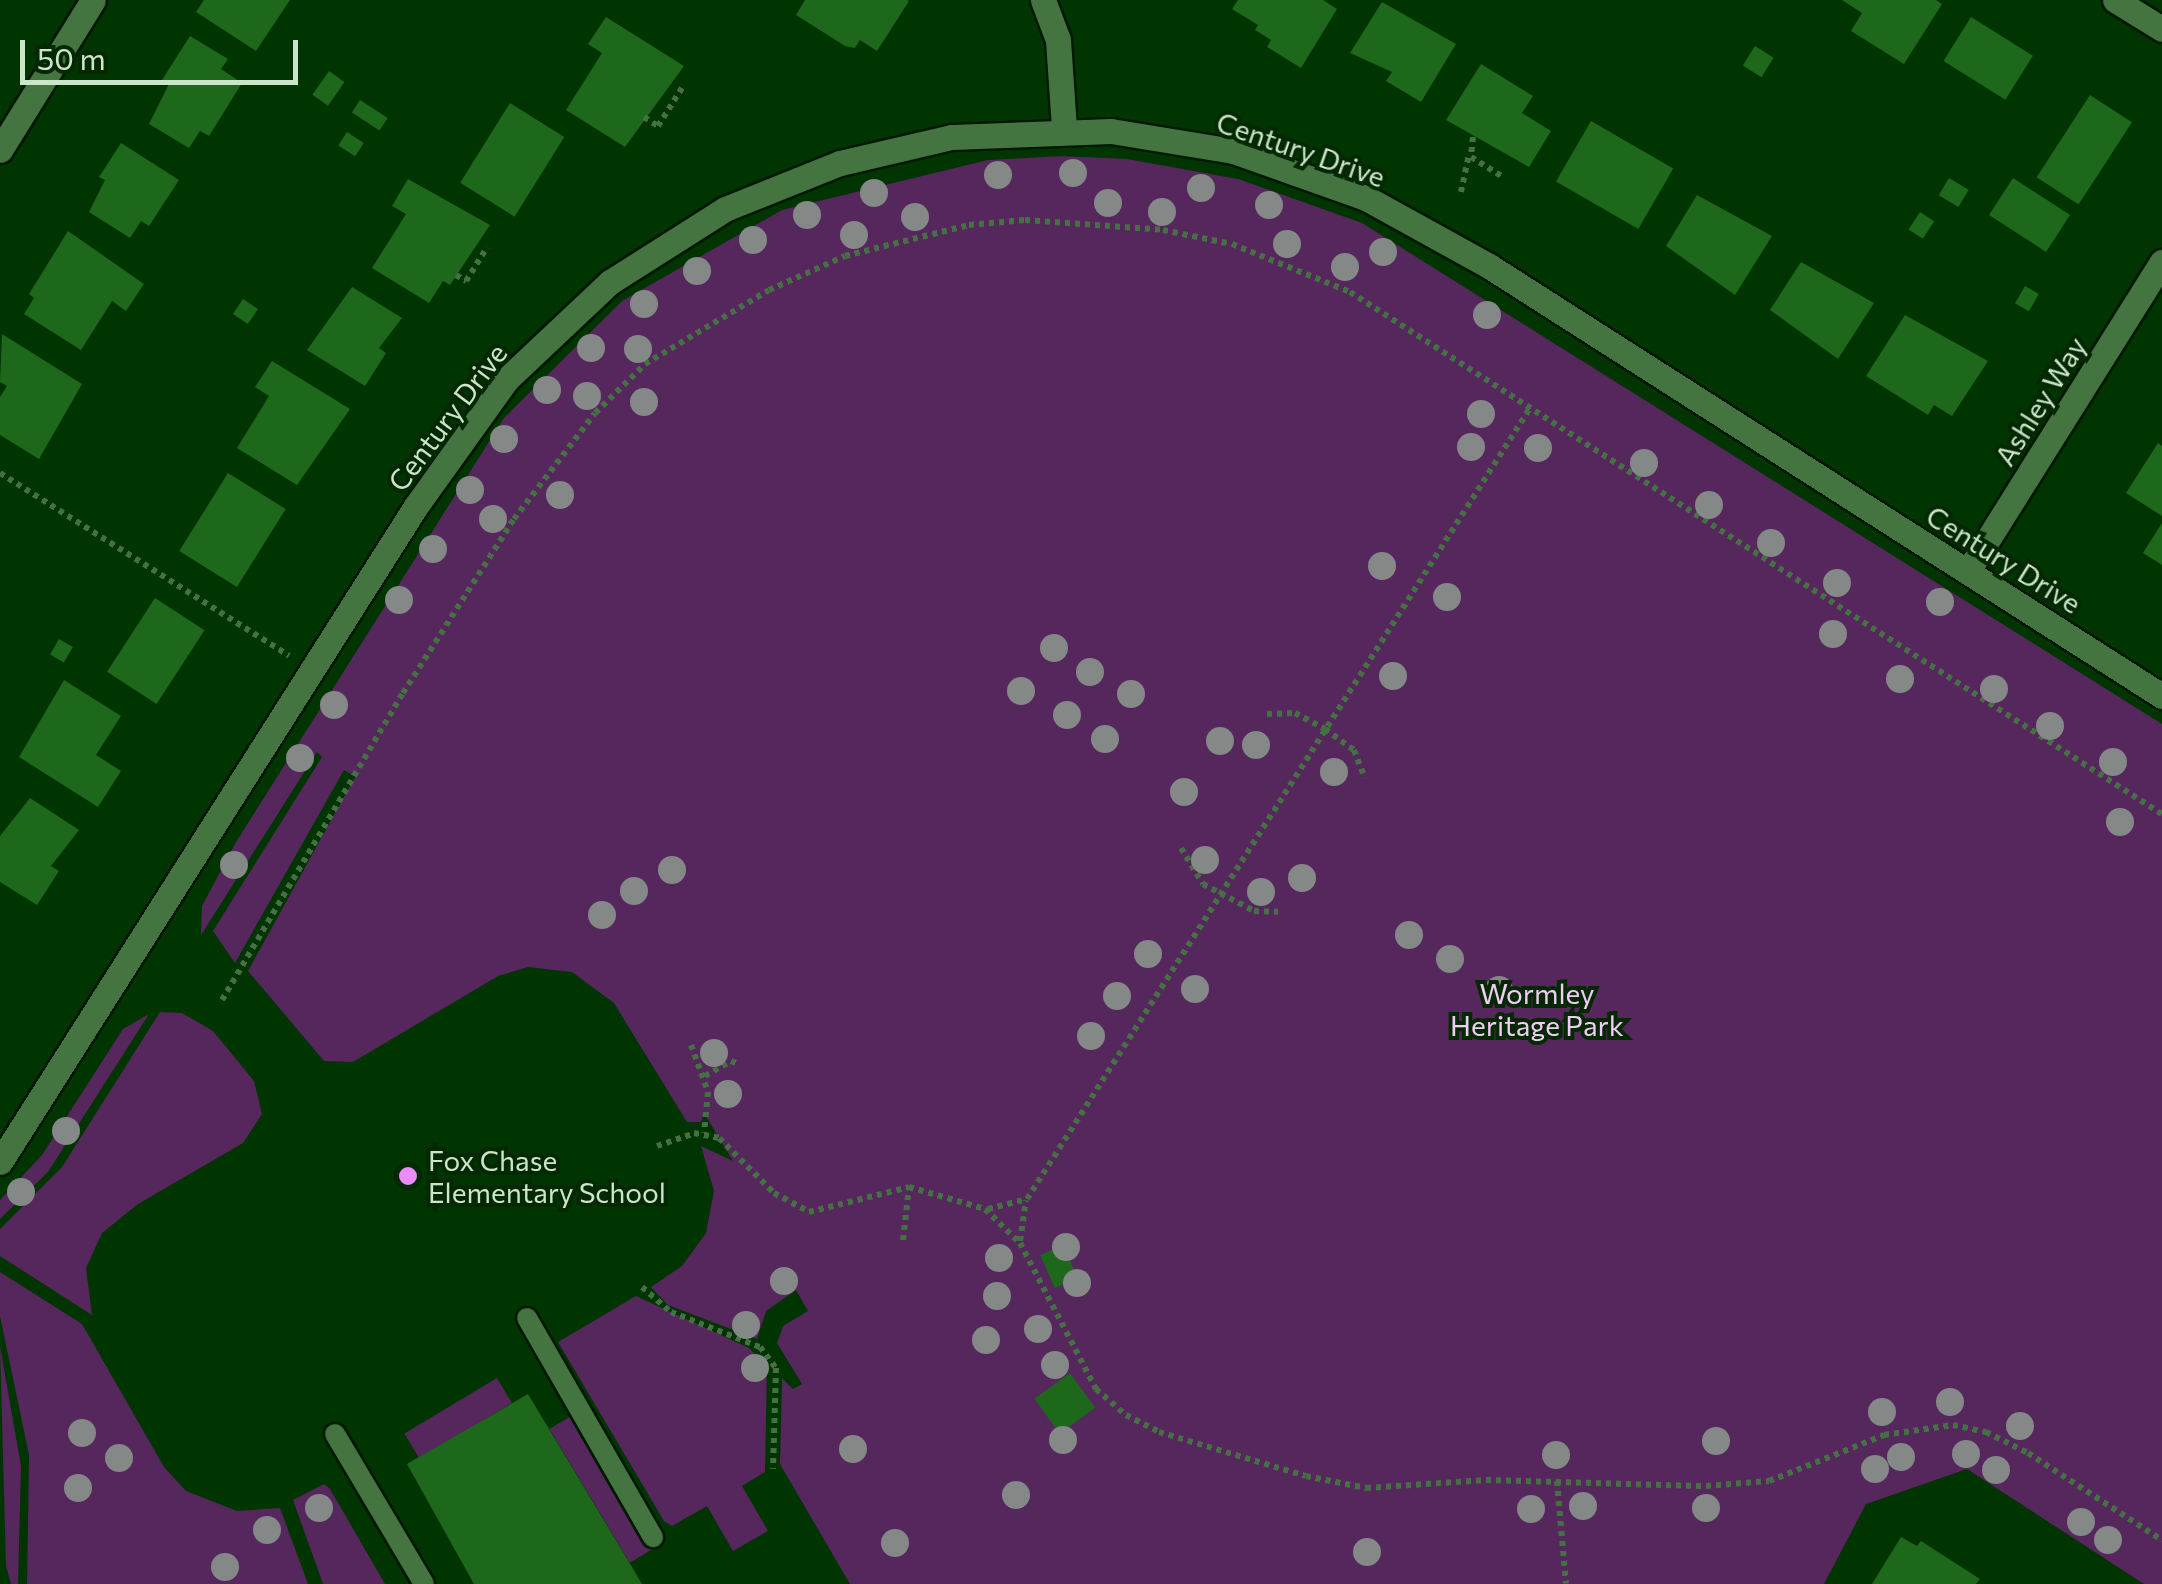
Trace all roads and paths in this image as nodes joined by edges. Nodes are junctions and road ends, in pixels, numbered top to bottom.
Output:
1 (93, 0) edge
2 (1043, 0) edge
3 (2115, 0) edge
4 (2162, 29) edge
5 (682, 88) dead end
6 (644, 117) dead end
7 (1064, 128) junction
8 (1473, 137) dead end
9 (0, 150) edge
10 (1469, 153) junction
11 (1503, 177) dead end
12 (1461, 192) dead end
13 (487, 247) dead end
14 (2162, 262) edge
15 (456, 274) dead end
16 (1530, 408) junction
17 (0, 473) edge
18 (1968, 571) junction
19 (290, 656) dead end
20 (2162, 696) edge
21 (1267, 714) dead end
22 (1326, 729) junction
23 (1365, 778) dead end
24 (2162, 814) edge
25 (1181, 848) dead end
26 (1221, 894) junction
27 (1278, 912) dead end
28 (222, 1000) dead end
29 (691, 1045) dead end
30 (739, 1064) dead end
31 (705, 1076) junction
32 (704, 1134) junction
33 (657, 1146) dead end
34 (0, 1162) edge
35 (909, 1187) junction
36 (1027, 1199) junction
37 (984, 1209) junction
38 (903, 1240) dead end
39 (1020, 1244) junction
40 (642, 1287) dead end
41 (527, 1318) dead end
42 (335, 1434) dead end
43 (773, 1468) dead end
44 (1558, 1481) junction
45 (653, 1537) dead end
46 (2162, 1540) edge
47 (424, 1584) edge
48 (1566, 1584) edge

1 - 9 street
2 - 7 street
3 - 4 street
5 - 6 path
7 - 18 street, Century Drive
7 - 34 street, Century Drive
8 - 10 path
10 - 11 path
10 - 12 path
13 - 15 path
14 - 18 street, Ashley Way
16 - 22 path
16 - 24 path
16 - 28 path
17 - 19 path
18 - 20 street, Century Drive
21 - 22 path
22 - 23 path
22 - 26 path
25 - 26 path
26 - 27 path
26 - 36 path
29 - 31 path
30 - 31 path
31 - 32 path
32 - 33 path
32 - 35 path
35 - 37 path
35 - 38 path
36 - 37 path
36 - 39 path
37 - 39 path
39 - 44 path
40 - 43 path
41 - 45 lane
42 - 47 lane
44 - 46 path
44 - 48 path

